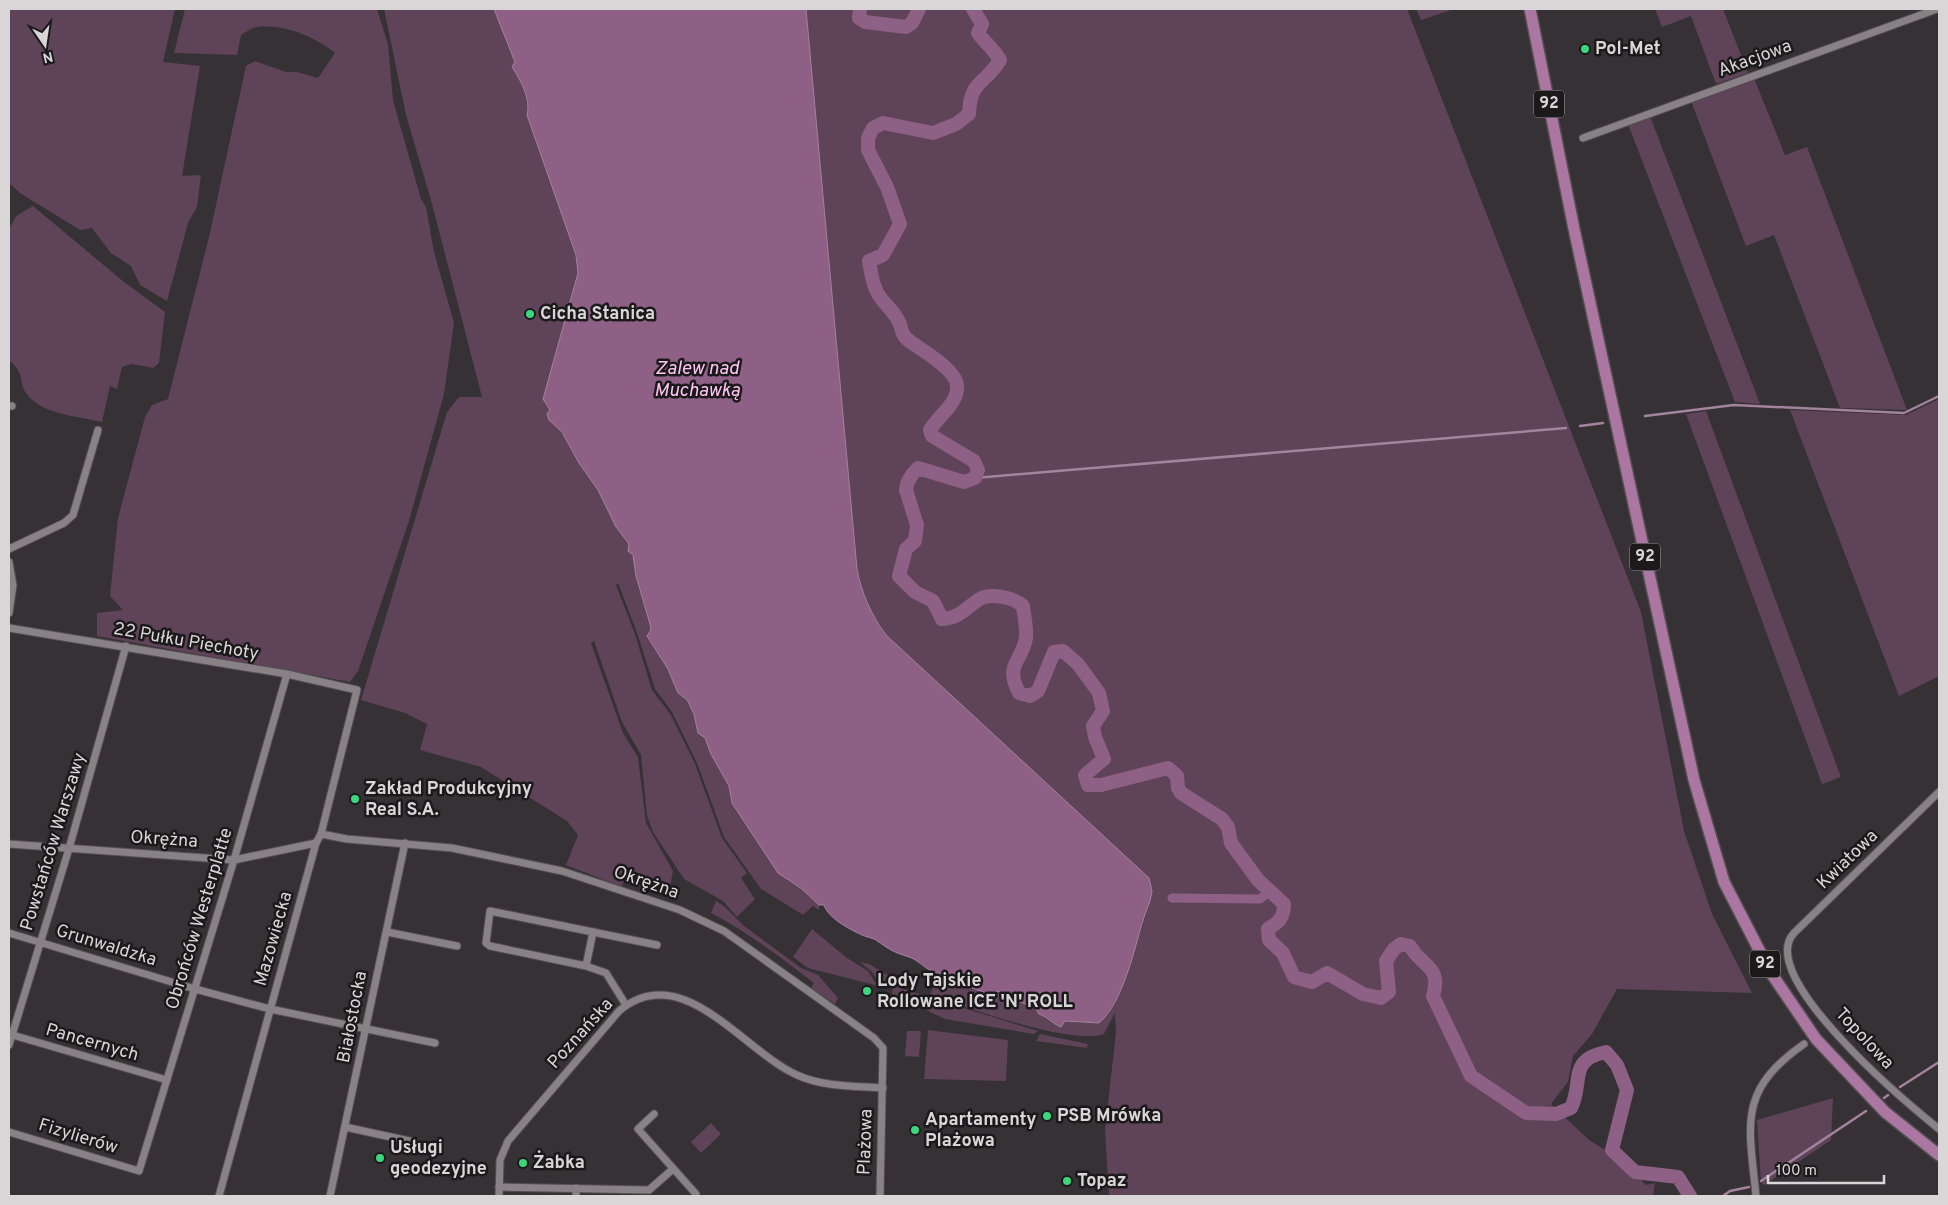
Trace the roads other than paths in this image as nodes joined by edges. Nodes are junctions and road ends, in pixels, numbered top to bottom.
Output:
1 (1530, 9) edge
2 (1937, 9) edge
3 (1583, 138) dead end
4 (98, 430) dead end
5 (9, 549) edge
6 (9, 562) edge
7 (9, 613) edge
8 (9, 628) edge
9 (126, 646) junction
10 (287, 674) junction
11 (358, 690) joint
12 (1939, 792) edge
13 (321, 834) junction
14 (316, 843) junction
15 (404, 843) junction
16 (9, 844) edge
17 (69, 848) junction
18 (234, 860) junction
19 (9, 932) edge
20 (388, 932) junction
21 (593, 932) junction
22 (40, 942) junction
23 (657, 945) dead end
24 (457, 946) dead end
25 (1786, 954) joint
26 (586, 966) junction
27 (195, 989) junction
28 (626, 1005) junction
29 (270, 1009) junction
30 (366, 1030) junction
31 (10, 1034) edge
32 (435, 1043) dead end
33 (1804, 1044) dead end
34 (9, 1045) edge
35 (167, 1080) junction
36 (883, 1088) junction
37 (654, 1114) dead end
38 (345, 1127) junction
39 (1939, 1129) edge
40 (9, 1132) edge
41 (414, 1142) dead end
42 (1939, 1155) edge
43 (673, 1169) junction
44 (139, 1171) joint
45 (499, 1187) junction
46 (576, 1192) edge
47 (219, 1196) edge
48 (330, 1196) edge
49 (499, 1196) edge
50 (696, 1196) edge
51 (880, 1196) edge
52 (1756, 1196) edge

1 - 42 main road, 92
2 - 3 street, Akacjowa
4 - 5 street
6 - 7 street
8 - 9 street, 22 Pułku Piechoty
9 - 10 street, 22 Pułku Piechoty
9 - 17 street, Powstańców Warszawy
10 - 11 street, 22 Pułku Piechoty
10 - 18 street, Obrońców Westerplatte
11 - 13 street, Mazowiecka
12 - 25 street, Kwiatowa
13 - 14 street, Mazowiecka
13 - 15 street, Okrężna
14 - 18 street, Okrężna
14 - 29 street, Mazowiecka
15 - 20 street, Białostocka
15 - 36 street, Okrężna
16 - 17 street, Okrężna
17 - 18 street, Okrężna
17 - 22 street, Powstańców Warszawy
18 - 27 street, Obrońców Westerplatte
19 - 22 street, Grunwaldzka
20 - 24 street
20 - 30 street, Białostocka
21 - 23 street
21 - 26 street
21 - 26 street
22 - 27 street, Grunwaldzka
22 - 31 street, Powstańców Warszawy
25 - 39 street, Topolowa
26 - 28 street
27 - 29 street, Grunwaldzka
27 - 35 street, Obrońców Westerplatte
28 - 36 street, Poznańska
28 - 45 street, Poznańska
29 - 30 street, Grunwaldzka
29 - 47 street, Mazowiecka
30 - 32 street, Grunwaldzka
30 - 38 street, Białostocka
31 - 34 street, Powstańców Warszawy
31 - 35 street, Pancernych
33 - 52 street
35 - 44 street, Obrońców Westerplatte
36 - 51 street, Plażowa
37 - 43 street
38 - 41 street
38 - 48 street, Białostocka
40 - 44 street, Fizylierów
43 - 46 street
43 - 50 street
45 - 46 street
45 - 49 street, Poznańska

